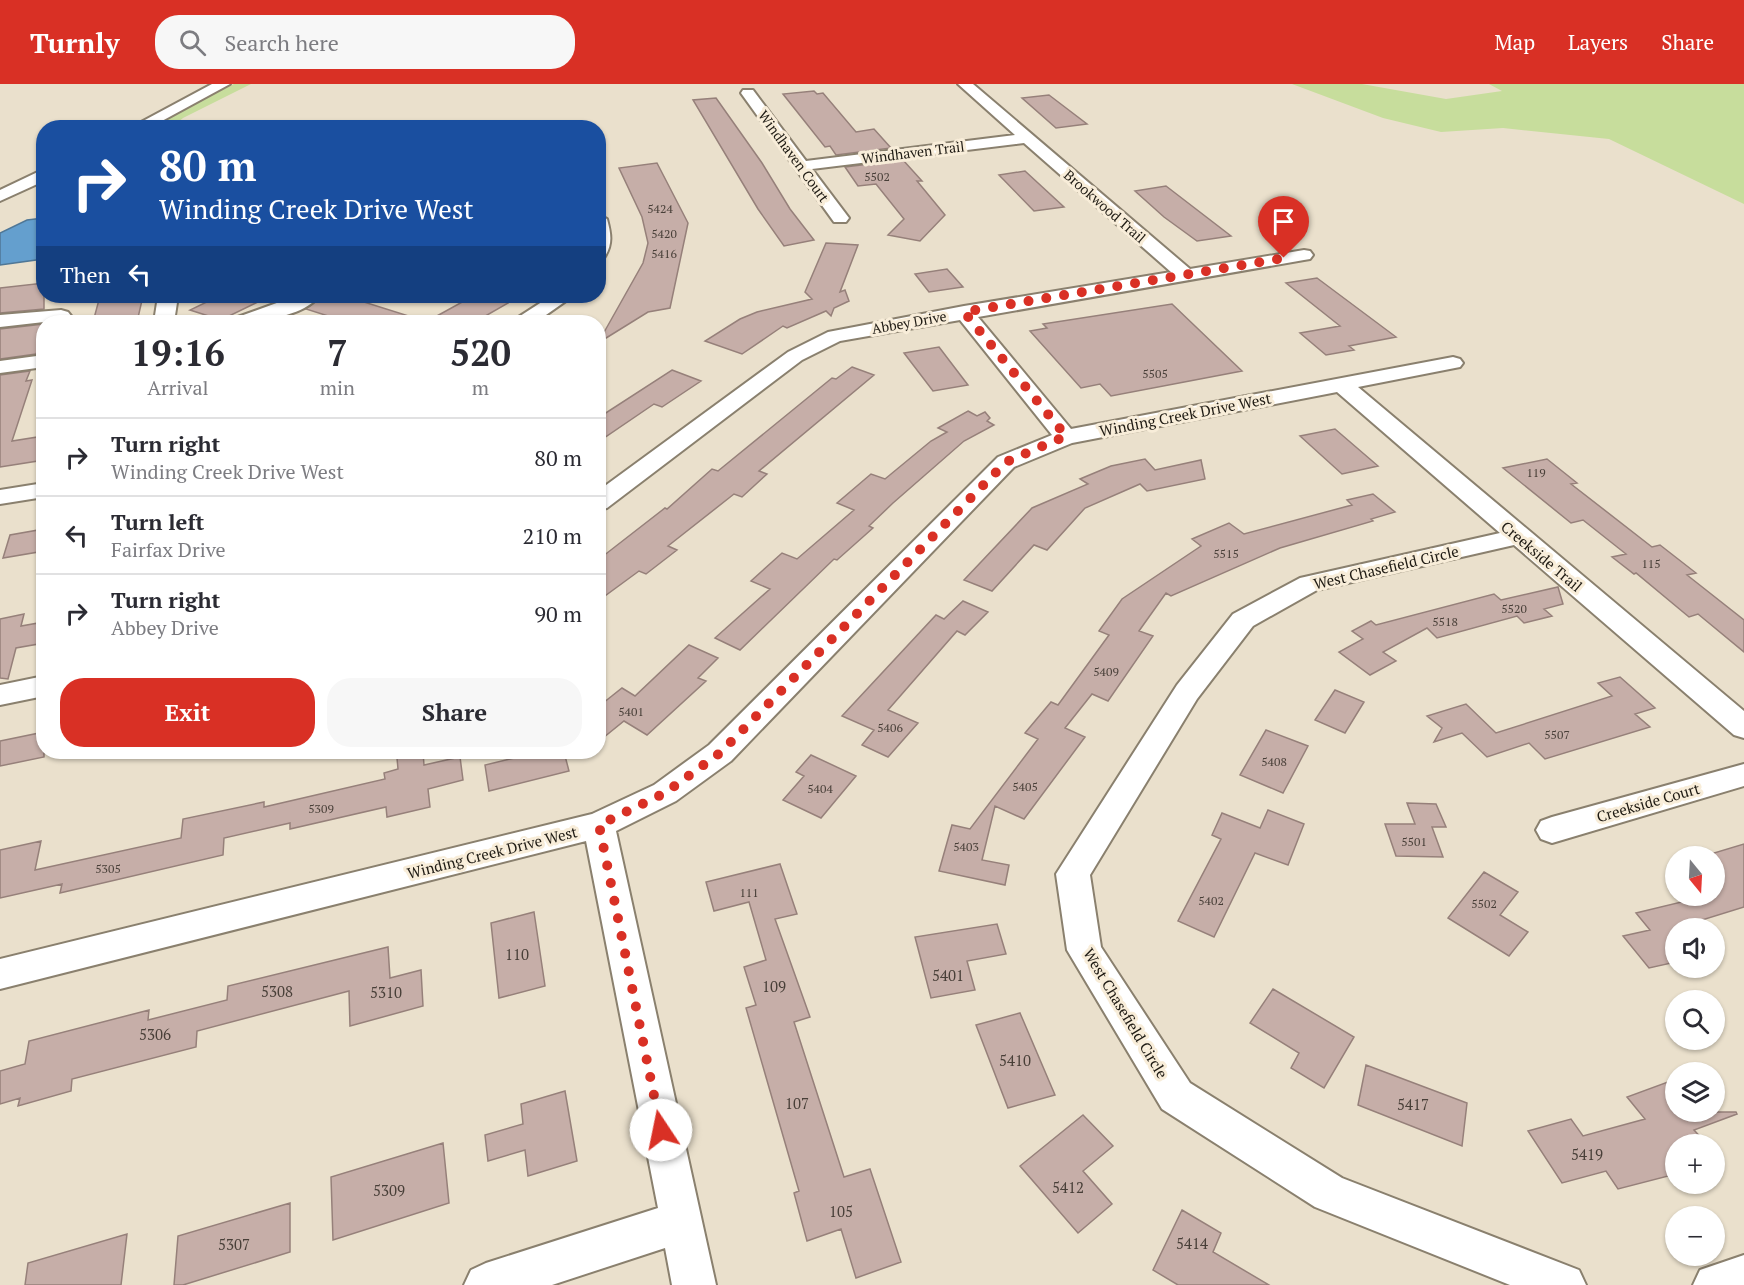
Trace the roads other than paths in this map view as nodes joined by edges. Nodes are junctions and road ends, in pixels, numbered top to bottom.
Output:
1 (223, 84) edge
2 (964, 84) edge
3 (748, 93) dead end
4 (153, 120) edge
5 (1026, 138) junction
6 (801, 166) junction
7 (36, 178) edge
8 (6, 191) edge
9 (36, 192) edge
10 (840, 218) dead end
11 (1304, 255) dead end
12 (1184, 274) junction
13 (297, 303) edge
14 (552, 303) edge
15 (964, 312) junction
16 (263, 315) edge
17 (534, 315) edge
18 (36, 318) edge
19 (0, 321) edge
20 (36, 362) edge
21 (1452, 363) dead end
22 (0, 367) edge
23 (1341, 384) junction
24 (1066, 436) junction
25 (36, 491) edge
26 (0, 497) edge
27 (606, 497) edge
28 (1518, 536) junction
29 (36, 688) edge
30 (0, 695) edge
31 (1744, 727) edge
32 (1744, 775) edge
33 (599, 825) junction
34 (1552, 830) dead end
35 (0, 974) edge
36 (680, 1222) junction
37 (1744, 1276) edge
38 (486, 1285) edge
39 (693, 1285) edge
40 (1564, 1285) edge
41 (1715, 1285) edge

1 - 4 street
2 - 5 street, Brookwood Trail
3 - 6 street, Windhaven Court
5 - 6 street, Windhaven Trail
5 - 12 street, Brookwood Trail
6 - 10 street, Windhaven Court
7 - 8 street
8 - 9 street
11 - 12 street, Abbey Drive
12 - 15 street, Abbey Drive
13 - 16 street
14 - 17 street
15 - 24 street
15 - 27 street, Abbey Drive
18 - 19 street
20 - 22 street
21 - 23 street, Winding Creek Drive West
23 - 24 street, Winding Creek Drive West
23 - 28 street, Creekside Trail
24 - 33 street, Winding Creek Drive West
25 - 26 street
28 - 31 street, Creekside Trail
28 - 40 street, West Chasefield Circle
29 - 30 street
32 - 34 street, Creekside Court
33 - 35 street, Winding Creek Drive West
33 - 36 street
36 - 38 street
36 - 39 street
37 - 41 street

